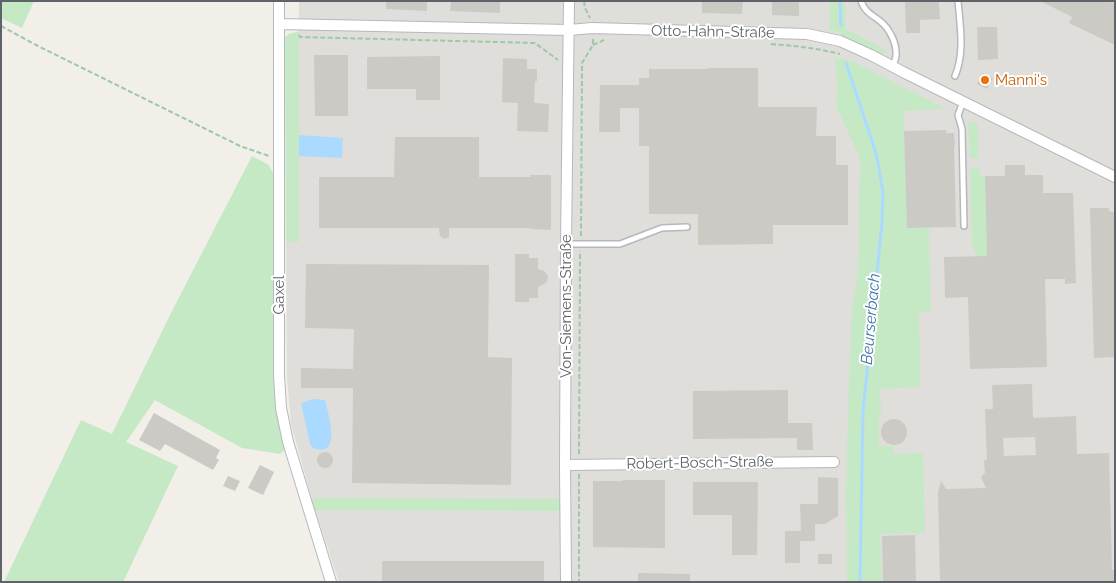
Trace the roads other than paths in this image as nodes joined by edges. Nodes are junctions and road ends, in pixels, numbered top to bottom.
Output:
1 (279, 1) edge
2 (569, 1) edge
3 (861, 1) edge
4 (958, 1) edge
5 (279, 24) junction
6 (569, 30) junction
7 (892, 66) junction
8 (956, 76) dead end
9 (963, 102) junction
10 (1115, 177) edge
11 (964, 226) dead end
12 (688, 227) dead end
13 (566, 244) junction
14 (834, 462) dead end
15 (565, 465) junction
16 (331, 582) edge
17 (566, 582) edge

1 - 5 street, Gaxel
2 - 6 street, Von-Siemens-Straße
3 - 7 lane
4 - 8 lane
5 - 6 street, Otto-Hahn-Straße
5 - 16 street, Gaxel
6 - 7 street, Otto-Hahn-Straße
6 - 13 street, Von-Siemens-Straße
7 - 9 street, Otto-Hahn-Straße
9 - 10 street, Otto-Hahn-Straße
9 - 11 lane
12 - 13 lane
13 - 15 street, Von-Siemens-Straße
14 - 15 street, Robert-Bosch-Straße
15 - 17 street, Von-Siemens-Straße

